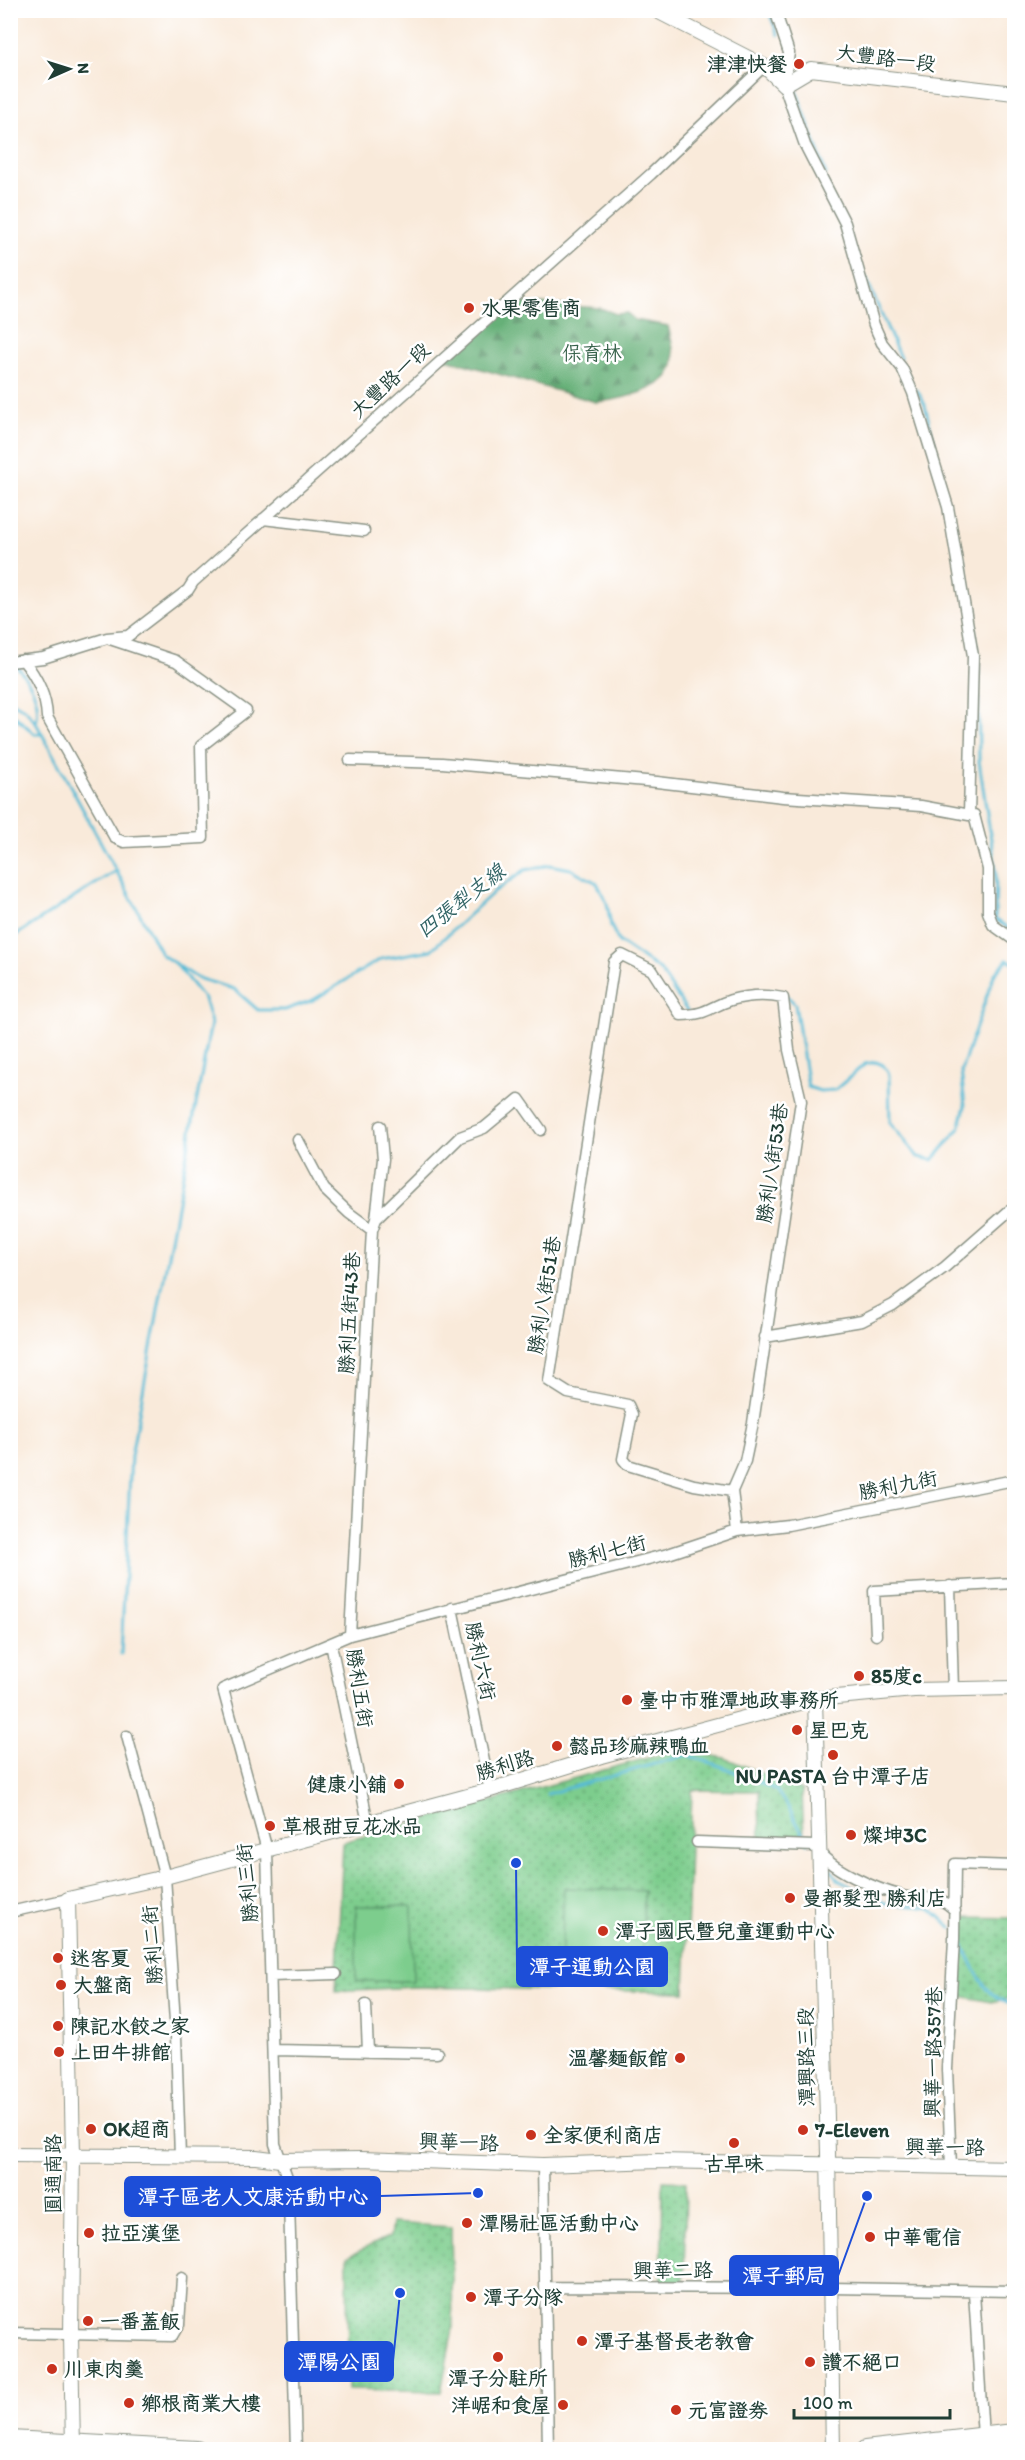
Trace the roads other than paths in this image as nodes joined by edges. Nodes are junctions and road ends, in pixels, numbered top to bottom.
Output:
1 (655, 10) edge
2 (775, 10) edge
3 (764, 66) junction
4 (784, 85) junction
5 (1014, 93) edge
6 (263, 519) junction
7 (364, 531) dead end
8 (107, 638) junction
9 (23, 660) junction
10 (10, 662) edge
11 (350, 760) dead end
12 (969, 815) junction
13 (1014, 940) edge
14 (614, 962) joint
15 (380, 1126) dead end
16 (541, 1130) dead end
17 (298, 1140) dead end
18 (1010, 1211) dead end
19 (376, 1219) junction
20 (372, 1230) junction
21 (765, 1337) junction
22 (1014, 1480) edge
23 (732, 1491) junction
24 (737, 1531) junction
25 (555, 1582) joint
26 (1014, 1583) edge
27 (950, 1586) junction
28 (452, 1608) junction
29 (350, 1635) junction
30 (876, 1635) dead end
31 (331, 1644) junction
32 (1014, 1688) edge
33 (953, 1690) junction
34 (815, 1699) junction
35 (127, 1736) dead end
36 (490, 1790) junction
37 (368, 1823) junction
38 (697, 1842) dead end
39 (267, 1850) junction
40 (819, 1856) junction
41 (1014, 1866) edge
42 (165, 1877) junction
43 (68, 1899) junction
44 (955, 1911) junction
45 (10, 1912) edge
46 (336, 1974) dead end
47 (271, 1976) junction
48 (366, 2005) dead end
49 (273, 2050) junction
50 (368, 2052) junction
51 (438, 2053) dead end
52 (10, 2155) edge
53 (73, 2156) junction
54 (180, 2157) junction
55 (279, 2160) junction
56 (543, 2165) junction
57 (829, 2165) junction
58 (951, 2166) junction
59 (1014, 2168) edge
60 (182, 2278) dead end
61 (546, 2287) junction
62 (831, 2288) junction
63 (1014, 2291) edge
64 (974, 2292) junction
65 (10, 2333) edge
66 (71, 2335) junction
67 (1014, 2433) edge
68 (983, 2437) junction
69 (10, 2440) edge
70 (72, 2447) edge
71 (197, 2450) edge
72 (296, 2450) edge
73 (548, 2450) edge
74 (833, 2450) edge
75 (865, 2450) edge

1 - 3 street
2 - 4 street
3 - 4 street
3 - 6 street, 大豐路一段
4 - 5 street, 大豐路一段
4 - 12 street
6 - 7 street
6 - 8 street, 大豐路一段
8 - 9 street, 大豐路一段
8 - 9 street
9 - 10 street, 大豐路一段
11 - 12 street
12 - 13 street
14 - 21 street, 勝利八街53巷
14 - 23 street, 勝利八街51巷
15 - 19 street
16 - 19 street, 勝利五街43巷
17 - 20 street
18 - 21 street
19 - 20 street, 勝利五街43巷
20 - 29 street, 勝利五街43巷
21 - 23 street, 勝利八街53巷
22 - 24 street, 勝利九街
23 - 24 street
24 - 25 street, 勝利七街
25 - 28 street, 勝利六街
26 - 27 street
27 - 30 street
27 - 33 street
28 - 29 street, 勝利五街
28 - 36 street, 勝利六街
29 - 31 street, 勝利五街
31 - 37 street, 勝利五街
31 - 39 street, 勝利三街
32 - 33 street, 勝利路
33 - 34 street, 勝利路
34 - 36 street, 勝利路
34 - 40 street, 潭興路三段
35 - 42 street, 勝利二街
36 - 37 street, 勝利路
37 - 39 street, 勝利路
38 - 40 street
39 - 42 street, 勝利路
39 - 47 street, 勝利三街
40 - 44 street
40 - 57 street, 潭興路三段
41 - 44 street
42 - 43 street, 勝利路
42 - 54 street, 勝利二街
43 - 45 street, 勝利路
43 - 53 street, 圓通南路
44 - 58 street, 興華一路357巷
46 - 47 street
47 - 49 street, 勝利三街
48 - 50 street
49 - 50 street
49 - 55 street, 勝利三街
50 - 51 street
52 - 53 street, 興華一路
53 - 54 street, 興華一路
53 - 66 street, 圓通南路
54 - 55 street, 興華一路
55 - 56 street, 興華一路
55 - 72 street, 勝利三街
56 - 57 street, 興華一路
56 - 61 street
57 - 58 street, 興華一路
57 - 62 street, 潭興路三段
58 - 59 street, 興華一路
60 - 66 street
61 - 62 street, 興華二路
61 - 73 street
62 - 64 street, 興華二路
62 - 74 street, 潭興路三段
63 - 64 street, 興華二路
64 - 68 street
65 - 66 street
66 - 70 street, 圓通南路
67 - 68 main road
68 - 75 main road
69 - 70 main road
70 - 71 main road

